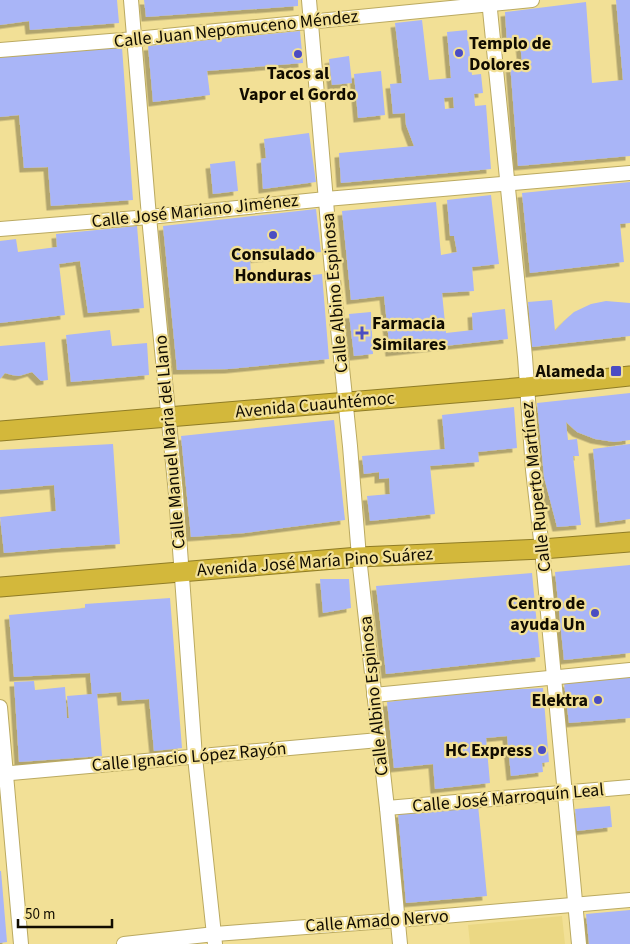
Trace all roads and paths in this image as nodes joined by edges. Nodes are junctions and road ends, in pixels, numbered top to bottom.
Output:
1 (131, 0) edge
2 (309, 0) edge
3 (532, 0) edge
4 (489, 2) edge
5 (311, 22) junction
6 (135, 39) junction
7 (0, 50) edge
8 (630, 173) edge
9 (508, 184) junction
10 (326, 199) junction
11 (149, 217) junction
12 (0, 229) edge
13 (630, 376) edge
14 (527, 387) junction
15 (346, 402) junction
16 (169, 418) junction
17 (0, 431) edge
18 (630, 542) edge
19 (542, 549) junction
20 (359, 557) junction
21 (182, 572) junction
22 (0, 587) edge
23 (630, 670) edge
24 (554, 677) junction
25 (374, 695) junction
26 (0, 707) edge
27 (379, 740) junction
28 (195, 757) junction
29 (3, 773) edge
30 (630, 787) edge
31 (564, 794) junction
32 (387, 808) junction
33 (630, 900) edge
34 (575, 905) junction
35 (398, 920) junction
36 (215, 939) edge
37 (21, 944) edge
38 (124, 944) edge
39 (400, 944) edge
40 (578, 944) edge

1 - 6 street, Calle Manuel Maria del Llano
2 - 5 street, Calle Albino Espinosa
3 - 4 street, Calle Juan Nepomuceno Méndez
4 - 5 street, Calle Juan Nepomuceno Méndez
4 - 9 street, Calle Ruperto Martínez
5 - 6 street, Calle Juan Nepomuceno Méndez
5 - 10 street, Calle Albino Espinosa
6 - 7 street, Calle Juan Nepomuceno Méndez
6 - 11 street, Calle Manuel Maria del Llano
8 - 9 street, Calle José Mariano Jiménez
9 - 10 street, Calle José Mariano Jiménez
9 - 14 street, Calle Ruperto Martínez
10 - 11 street, Calle José Mariano Jiménez
10 - 15 street, Calle Albino Espinosa
11 - 12 street, Calle José Mariano Jiménez
11 - 16 street, Calle Manuel Maria del Llano
13 - 14 highway, Avenida Cuauhtémoc
14 - 15 highway, Avenida Cuauhtémoc
14 - 19 street, Calle Ruperto Martínez
15 - 16 highway, Avenida Cuauhtémoc
15 - 20 street, Calle Albino Espinosa
16 - 17 highway, Avenida Cuauhtémoc
16 - 21 street, Calle Manuel Maria del Llano
18 - 19 highway, Avenida José María Pino Suárez
19 - 20 highway, Avenida José María Pino Suárez
19 - 24 street, Calle Ruperto Martínez
20 - 21 highway, Avenida José María Pino Suárez
20 - 25 street, Calle Albino Espinosa
21 - 22 highway, Avenida José María Pino Suárez
21 - 28 street, Calle Manuel Maria del Llano
23 - 24 street
24 - 25 street
24 - 31 street, Calle Ruperto Martínez
25 - 27 street, Calle Albino Espinosa
26 - 29 street
27 - 28 street, Calle Ignacio López Rayón
27 - 32 street, Calle Albino Espinosa
28 - 29 street, Calle Ignacio López Rayón
28 - 36 street, Calle Manuel Maria del Llano
29 - 37 street
30 - 31 street, Calle José Marroquín Leal
31 - 32 street, Calle José Marroquín Leal
31 - 34 street, Calle Ruperto Martínez
32 - 35 street, Calle Albino Espinosa
33 - 34 street, Calle Amado Nervo
34 - 35 street, Calle Amado Nervo
34 - 40 street, Calle Ruperto Martínez
35 - 36 street, Calle Amado Nervo
35 - 39 street, Calle Albino Espinosa
36 - 38 street, Calle Amado Nervo

